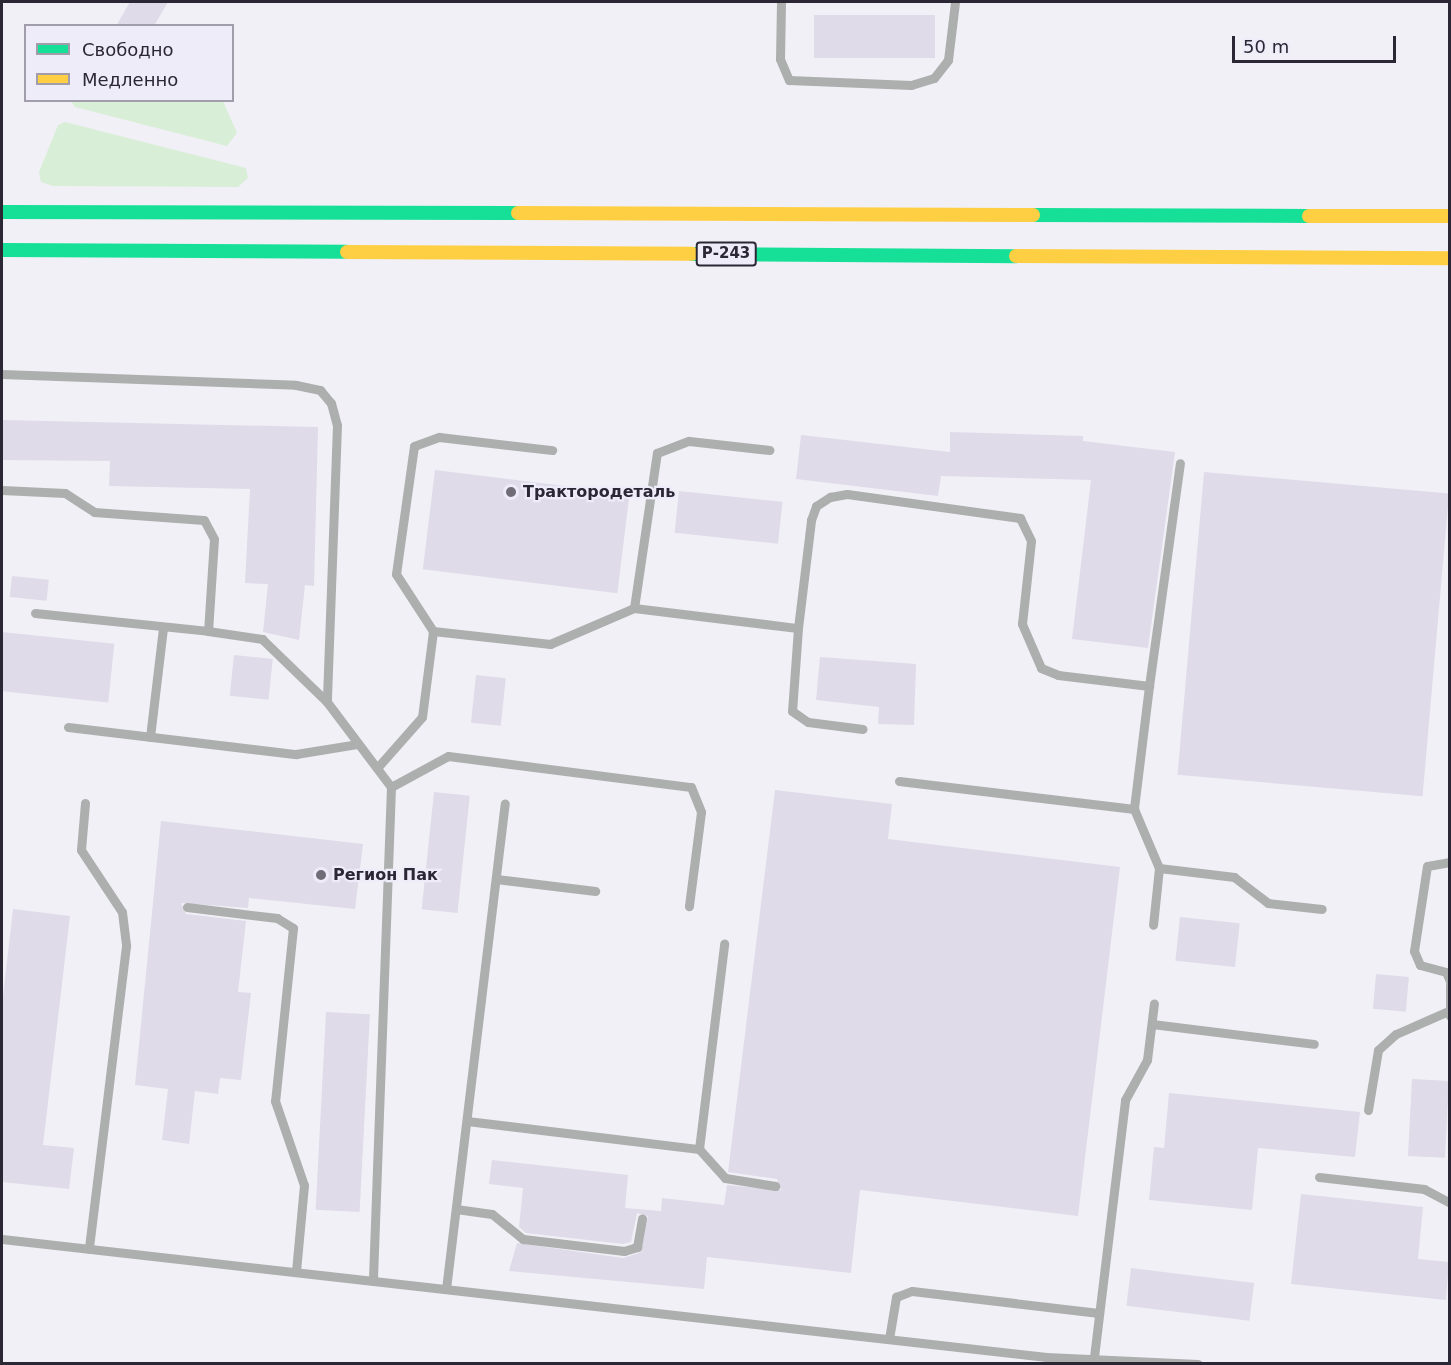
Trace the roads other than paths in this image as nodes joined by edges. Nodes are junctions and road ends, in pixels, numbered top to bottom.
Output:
1 (781, 2) edge
2 (955, 2) edge
3 (2, 212) edge
4 (1449, 216) edge
5 (2, 250) edge
6 (1449, 258) edge
7 (2, 374) edge
8 (552, 450) dead end
9 (769, 450) dead end
10 (1180, 463) dead end
11 (2, 490) edge
12 (634, 608) junction
13 (34, 613) dead end
14 (163, 628) junction
15 (798, 628) junction
16 (433, 630) junction
17 (208, 631) junction
18 (1149, 686) junction
19 (327, 702) junction
20 (68, 727) dead end
21 (862, 729) dead end
22 (150, 737) junction
23 (358, 744) junction
24 (377, 768) junction
25 (899, 781) dead end
26 (391, 787) junction
27 (85, 803) dead end
28 (505, 804) dead end
29 (1134, 809) junction
30 (1449, 862) edge
31 (1159, 868) junction
32 (496, 879) junction
33 (595, 891) dead end
34 (689, 906) dead end
35 (187, 907) dead end
36 (1322, 909) dead end
37 (1153, 925) dead end
38 (724, 944) dead end
39 (1449, 983) edge
40 (1154, 1003) dead end
41 (1448, 1014) edge
42 (1152, 1024) junction
43 (1314, 1044) dead end
44 (1368, 1110) dead end
45 (466, 1121) junction
46 (699, 1149) junction
47 (1319, 1177) dead end
48 (775, 1186) dead end
49 (1449, 1203) edge
50 (456, 1209) junction
51 (642, 1218) dead end
52 (2, 1239) edge
53 (89, 1249) junction
54 (296, 1272) junction
55 (373, 1281) junction
56 (446, 1289) junction
57 (1099, 1313) junction
58 (889, 1339) junction
59 (1094, 1357) junction
60 (1198, 1364) edge

1 - 2 lane
3 - 4 highway
5 - 6 highway, Р-243
7 - 19 lane
8 - 16 lane
9 - 12 lane
10 - 18 lane
11 - 17 lane
12 - 15 lane
12 - 16 lane
13 - 14 lane
14 - 17 lane
14 - 22 lane
15 - 18 lane
15 - 21 lane
16 - 24 lane
17 - 19 lane
18 - 29 lane
19 - 23 lane
20 - 22 lane
22 - 23 lane
23 - 24 lane
24 - 26 lane
25 - 29 lane
26 - 34 lane
26 - 55 lane
27 - 53 lane
28 - 32 lane
29 - 31 lane
30 - 39 lane
31 - 36 lane
31 - 37 lane
32 - 33 lane
32 - 45 lane
35 - 54 lane
38 - 46 lane
39 - 41 lane
40 - 42 lane
41 - 44 lane
42 - 43 lane
42 - 57 lane
45 - 46 lane
45 - 50 lane
46 - 48 lane
47 - 49 lane
50 - 51 lane
50 - 56 lane
52 - 53 lane
53 - 54 lane
54 - 55 lane
55 - 56 lane
56 - 58 lane
57 - 58 lane
57 - 59 lane
58 - 59 lane
59 - 60 lane

